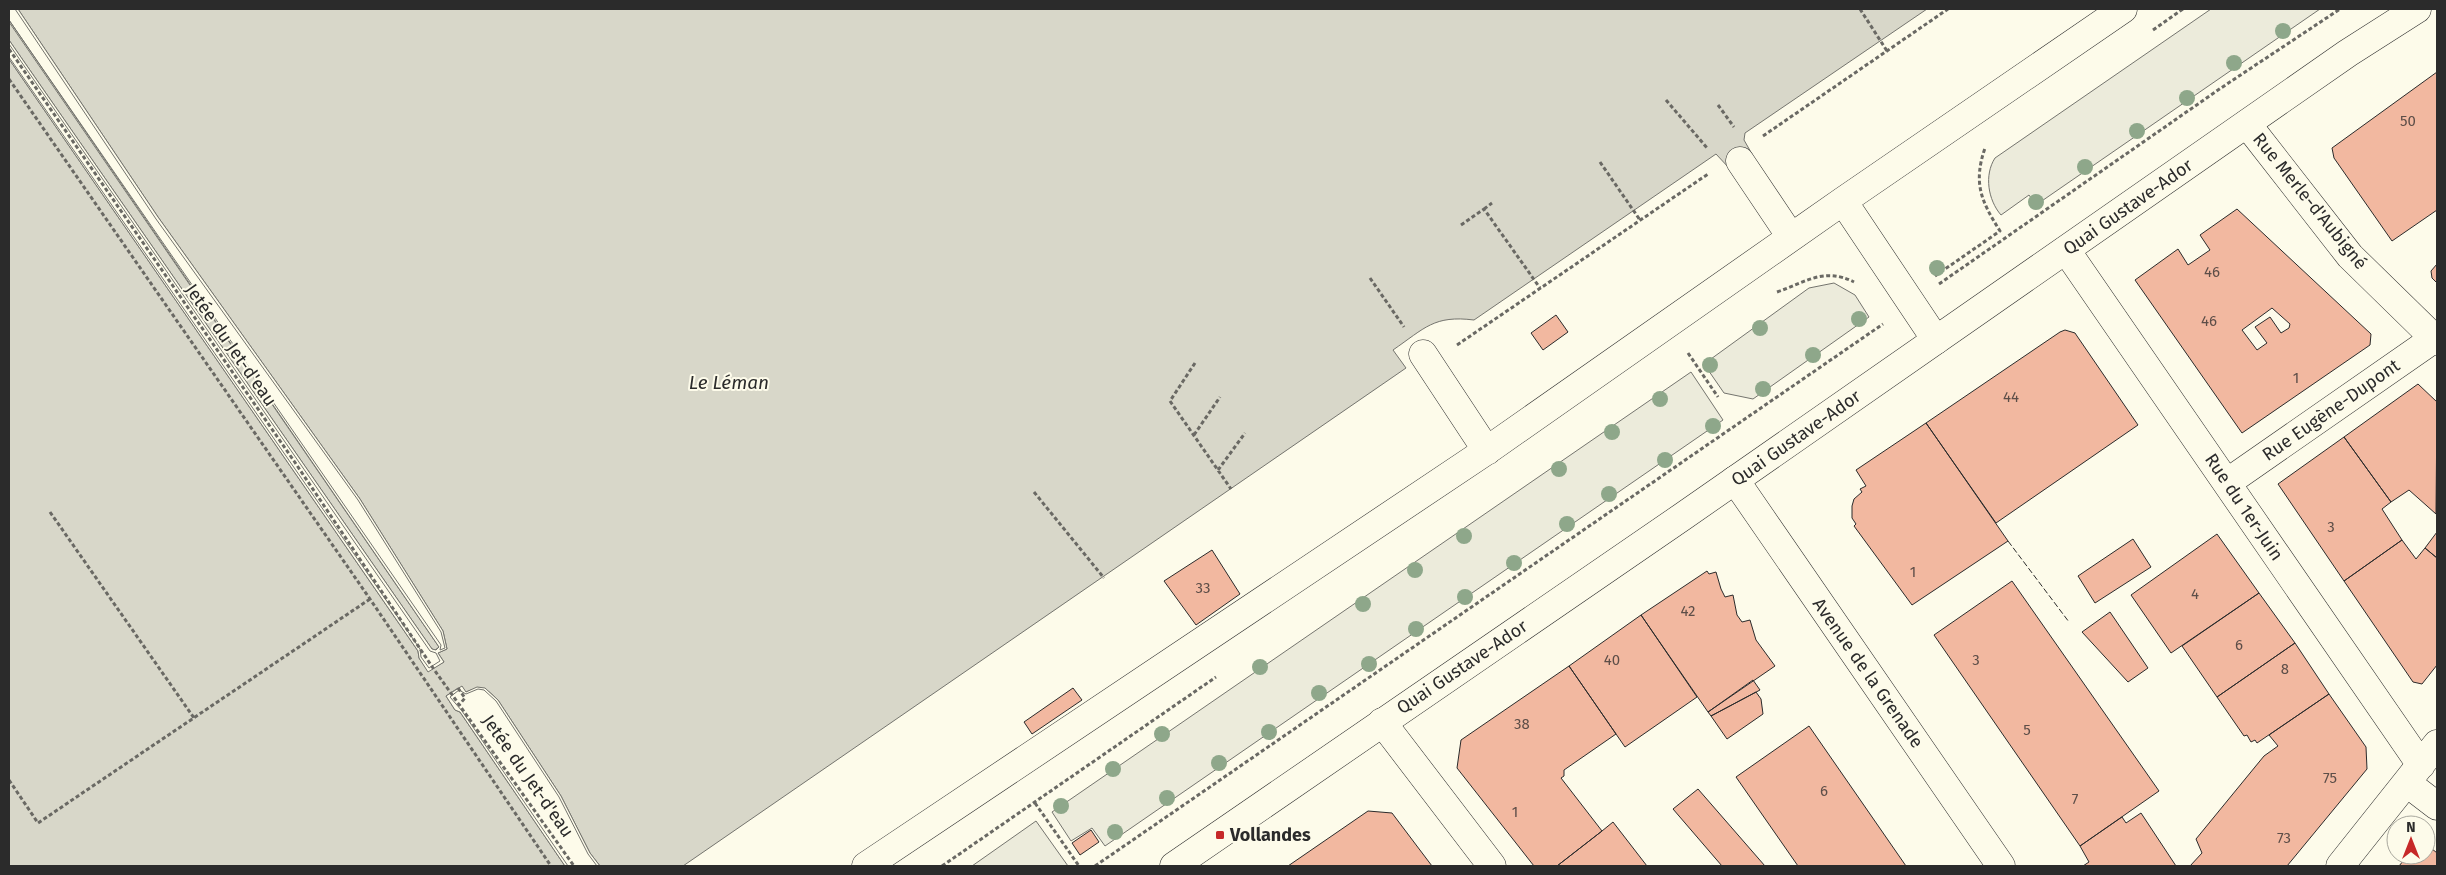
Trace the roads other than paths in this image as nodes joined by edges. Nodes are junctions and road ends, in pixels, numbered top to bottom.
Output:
1 (2123, 9) edge
2 (2417, 9) edge
3 (2247, 124) junction
4 (1727, 158) road end
5 (1843, 201) junction
6 (1791, 237) junction
7 (2066, 250) junction
8 (2436, 339) edge
9 (1936, 340) junction
10 (1426, 359) road end
11 (1487, 451) junction
12 (1735, 480) junction
13 (2228, 482) junction
14 (1382, 722) junction
15 (2437, 744) edge
16 (2414, 774) junction
17 (2437, 806) edge
18 (866, 866) edge
19 (1174, 866) edge
20 (1492, 866) edge
21 (2001, 866) edge
22 (2340, 866) edge

1 - 5 street
2 - 3 street, Quai Gustave-Ador
3 - 7 street, Quai Gustave-Ador
3 - 8 street, Rue Merle-d'Aubigné
4 - 6 street
5 - 6 street
5 - 9 street
6 - 11 street
7 - 9 street, Quai Gustave-Ador
7 - 13 street, Rue du 1er-Juin
8 - 13 street, Rue Eugène-Dupont
9 - 12 street, Quai Gustave-Ador
10 - 11 street
11 - 18 street
12 - 14 street, Quai Gustave-Ador
12 - 21 street, Avenue de la Grenade
13 - 16 street, Rue du 1er-Juin
14 - 19 street, Quai Gustave-Ador
14 - 20 street
15 - 16 street
16 - 17 street, Rue du 1er-Juin
16 - 22 street

